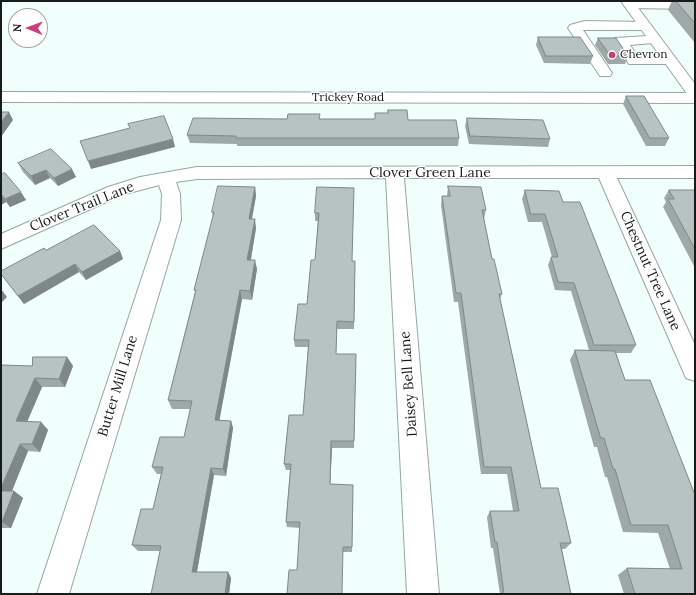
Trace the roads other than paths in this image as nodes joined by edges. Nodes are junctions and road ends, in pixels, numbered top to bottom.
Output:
1 (628, 3) edge
2 (695, 5) edge
3 (610, 26) junction
4 (645, 26) junction
5 (620, 40) junction
6 (656, 40) junction
7 (670, 61) junction
8 (627, 68) junction
9 (605, 73) junction
10 (695, 95) edge
11 (1, 97) edge
12 (620, 98) junction
13 (695, 98) edge
14 (605, 172) junction
15 (695, 172) edge
16 (395, 173) junction
17 (165, 178) junction
18 (1, 242) edge
19 (695, 371) edge
20 (53, 594) edge
21 (423, 594) edge

1 - 2 street
1 - 4 street
3 - 4 street
3 - 5 street
3 - 9 street
4 - 6 street
5 - 6 street
5 - 8 street
6 - 7 street
7 - 8 street
7 - 10 street
8 - 9 street
9 - 12 street
11 - 12 street, Trickey Road
12 - 13 street, Trickey Road
14 - 15 street, Clover Green Lane
14 - 16 street, Clover Green Lane
14 - 19 street, Chestnut Tree Lane
16 - 17 street, Clover Green Lane
16 - 21 street, Daisey Bell Lane
17 - 18 street, Clover Trail Lane
17 - 20 street, Butter Mill Lane

